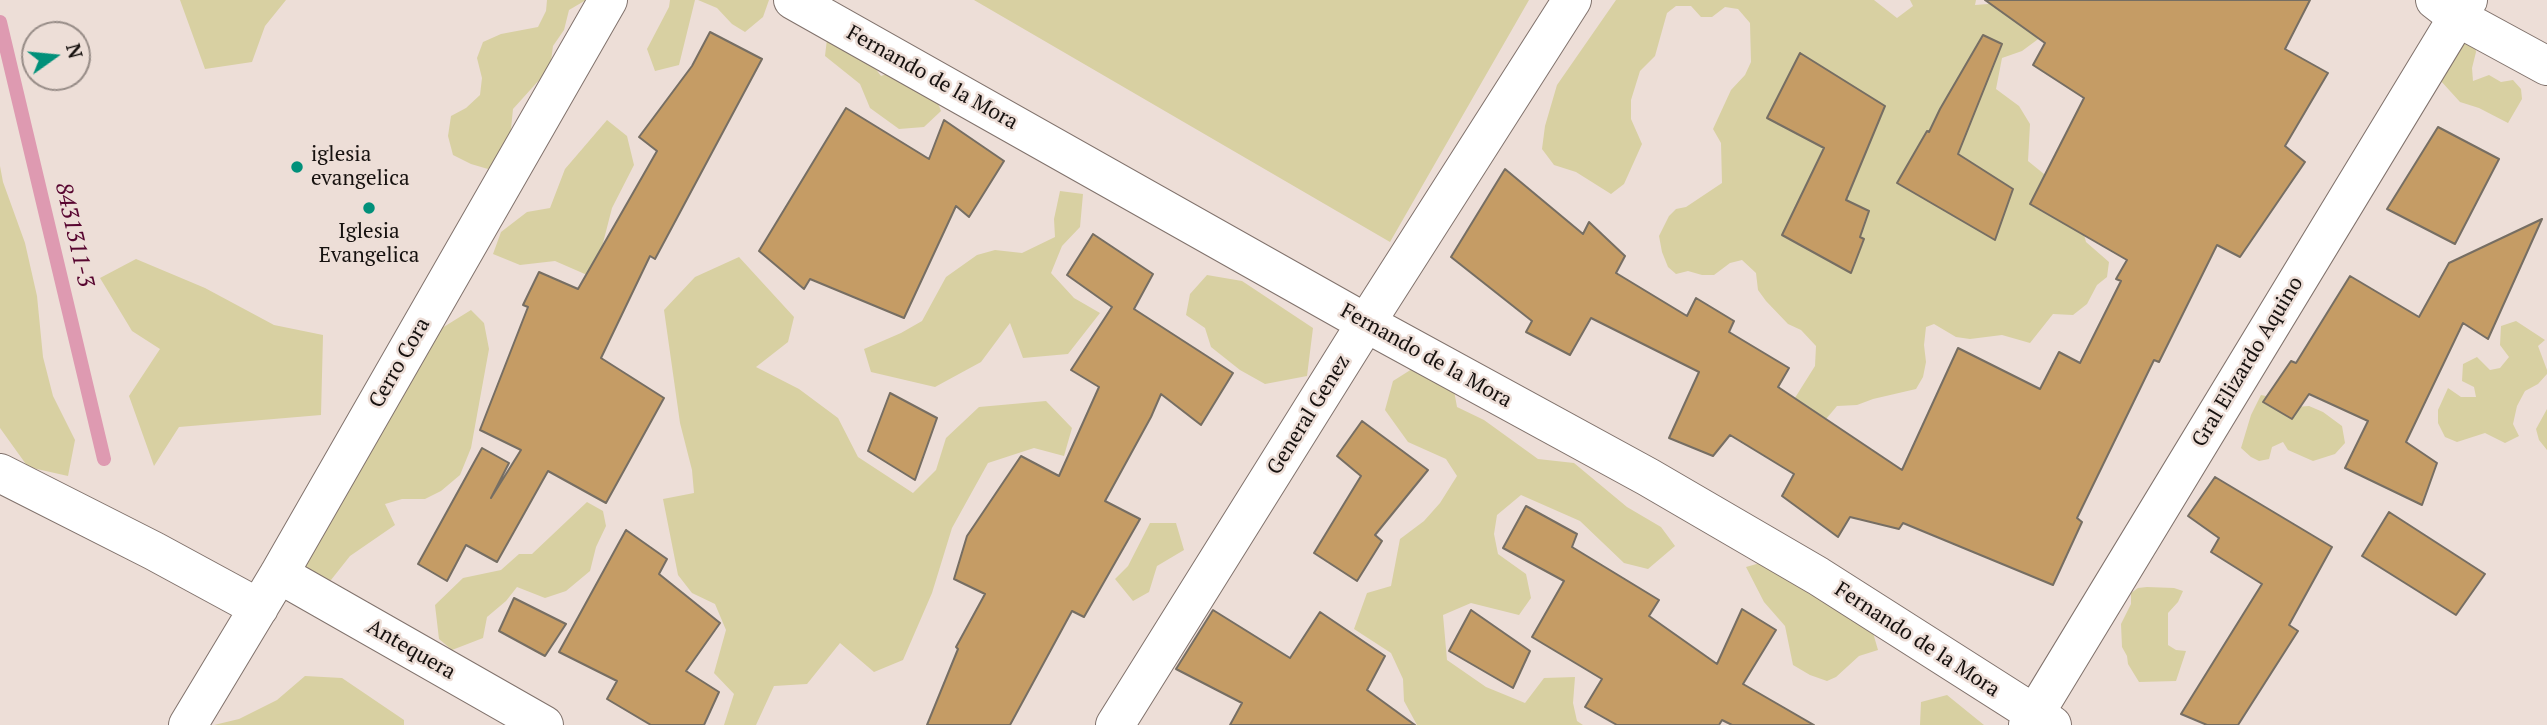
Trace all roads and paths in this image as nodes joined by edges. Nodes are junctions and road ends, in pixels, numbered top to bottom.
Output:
1 (608, 0) edge
2 (793, 0) edge
3 (1572, 0) edge
4 (2453, 6) edge
5 (2547, 66) edge
6 (1366, 323) junction
7 (0, 473) edge
8 (279, 574) junction
9 (259, 608) junction
10 (2038, 722) edge
11 (188, 725) edge
12 (544, 725) edge
13 (1115, 725) edge

1 - 8 street, Cerro Cora
2 - 6 street, Fernando de la Mora
3 - 6 street, General Genez
4 - 5 street
4 - 10 street, Gral Elizardo Aquino
6 - 10 street, Fernando de la Mora
6 - 13 street, General Genez
7 - 9 street
8 - 9 street, Cerro Cora
8 - 12 street, Antequera
9 - 11 street, Cerro Cora

